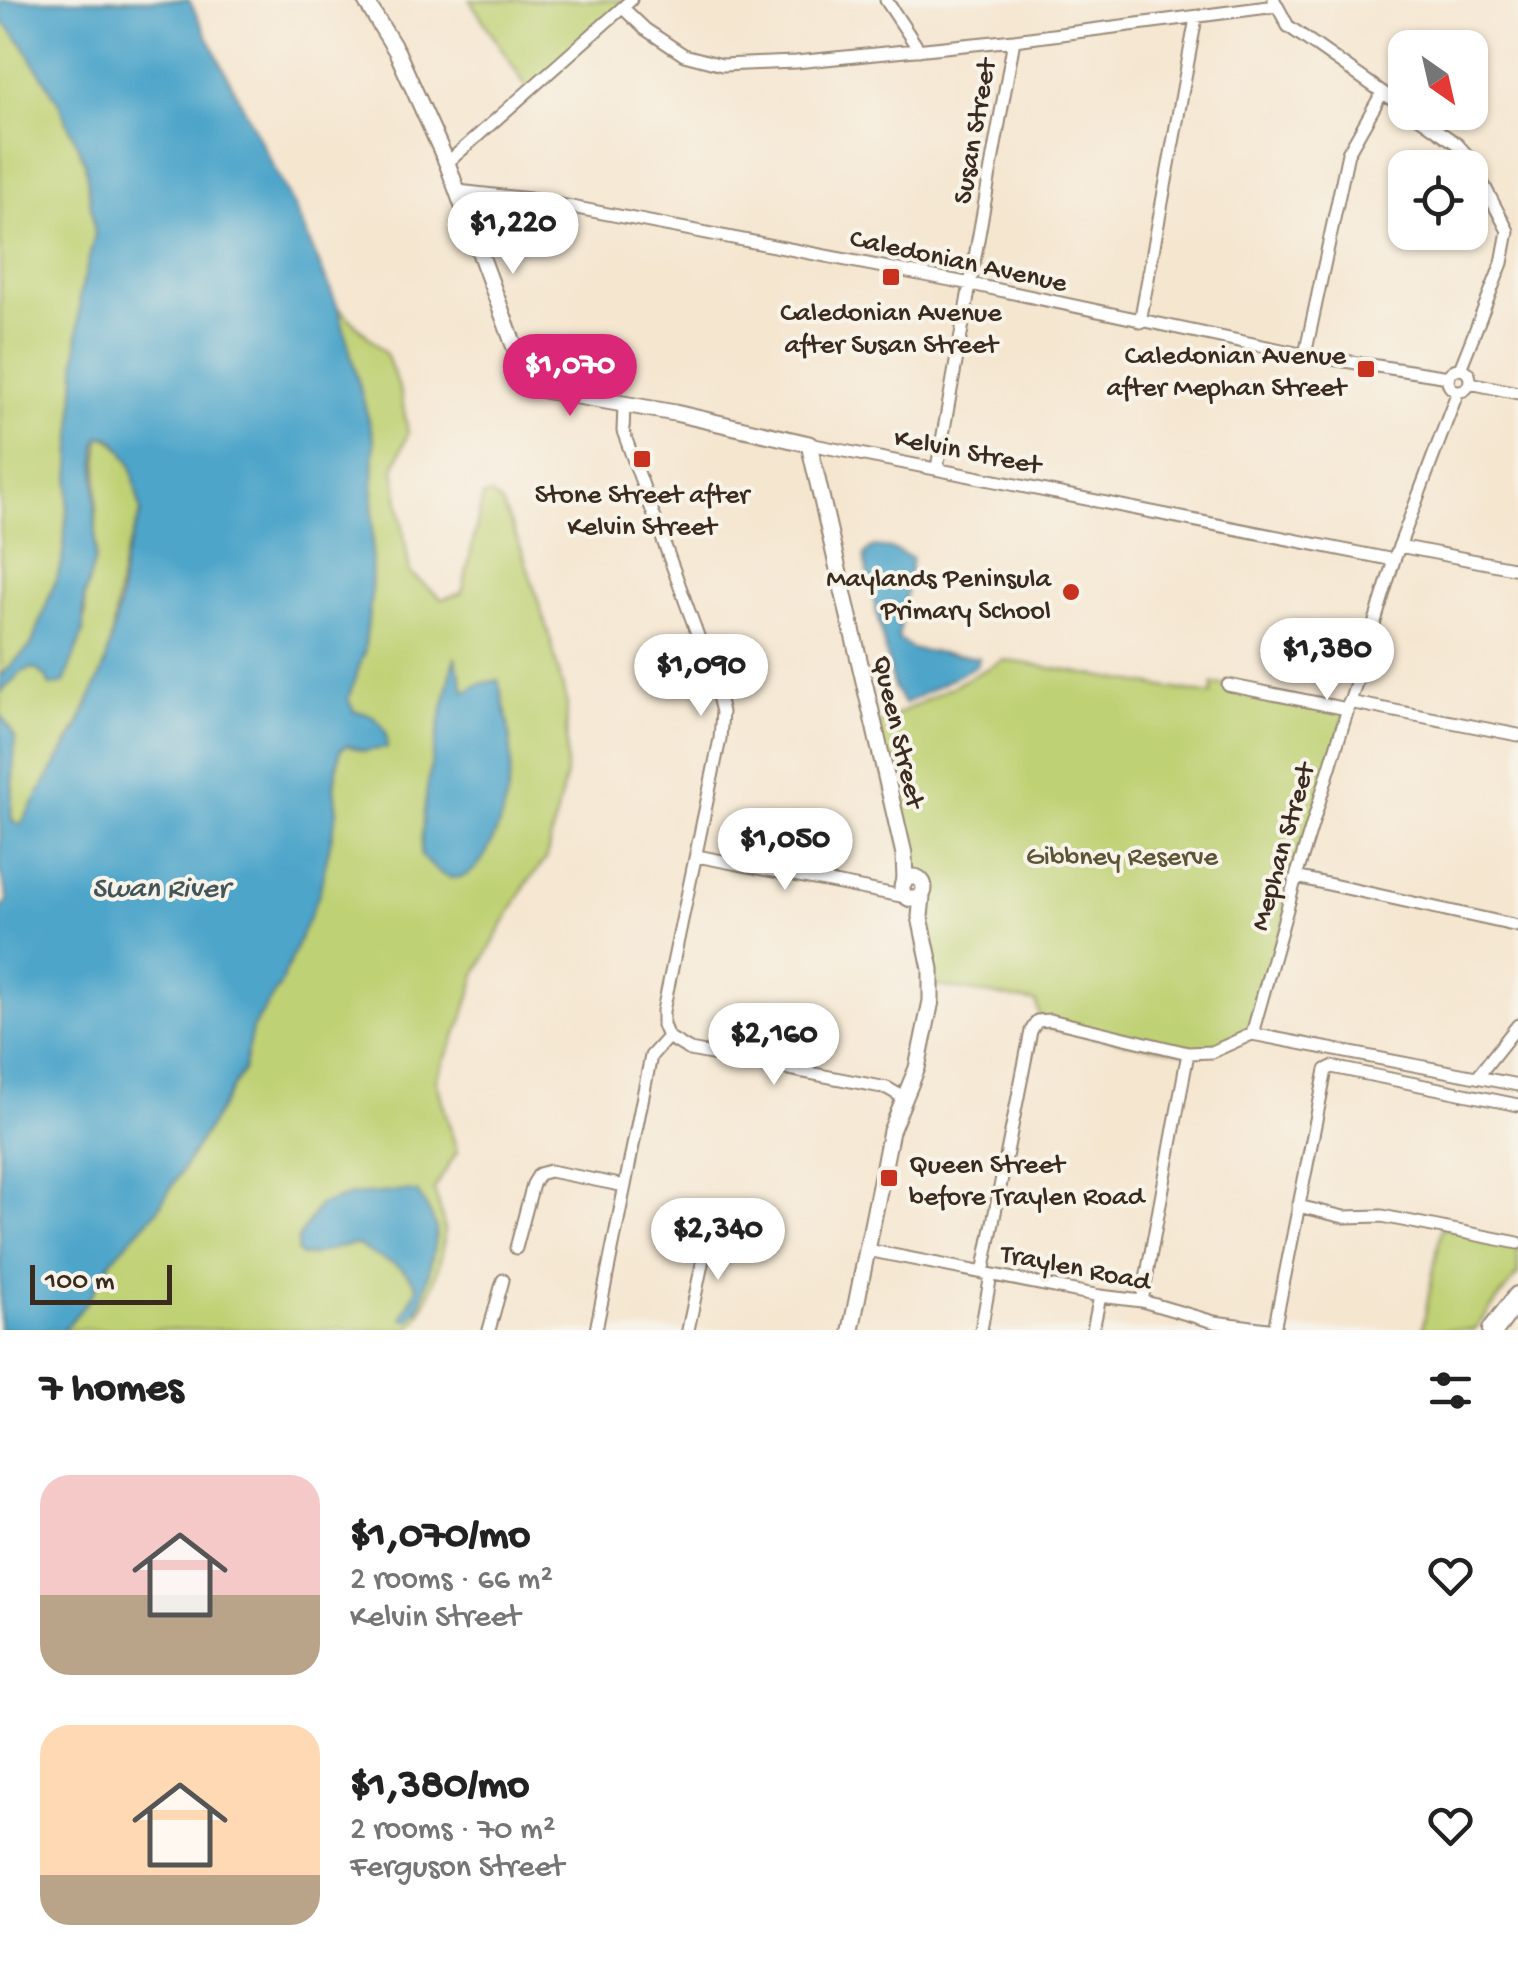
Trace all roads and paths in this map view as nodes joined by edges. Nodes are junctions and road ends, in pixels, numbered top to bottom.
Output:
1 (366, 0) edge
2 (886, 0) edge
3 (1275, 3) edge
4 (627, 4) edge
5 (1196, 18) junction
6 (1014, 40) junction
7 (919, 50) junction
8 (1382, 93) junction
9 (1388, 97) edge
10 (1437, 130) edge
11 (446, 163) junction
12 (458, 191) junction
13 (1512, 223) edge
14 (971, 284) junction
15 (1140, 322) junction
16 (1304, 355) junction
17 (1454, 374) junction
18 (1470, 383) junction
19 (1458, 391) junction
20 (1518, 393) edge
21 (624, 406) junction
22 (809, 444) junction
23 (937, 468) junction
24 (1399, 546) junction
25 (1394, 560) junction
26 (1518, 569) edge
27 (1228, 686) dead end
28 (1348, 706) junction
29 (1518, 735) edge
30 (697, 856) junction
31 (1296, 878) junction
32 (910, 889) junction
33 (1518, 926) edge
34 (1518, 1025) edge
35 (1252, 1034) junction
36 (668, 1037) junction
37 (1188, 1053) junction
38 (1384, 1060) junction
39 (1379, 1076) junction
40 (1477, 1077) junction
41 (1518, 1085) edge
42 (904, 1098) junction
43 (1518, 1105) edge
44 (625, 1186) junction
45 (1298, 1206) junction
46 (710, 1226) dead end
47 (1518, 1242) edge
48 (516, 1248) dead end
49 (867, 1250) junction
50 (988, 1274) junction
51 (503, 1280) dead end
52 (1100, 1296) junction
53 (1518, 1297) edge
54 (1142, 1301) junction
55 (1213, 1326) edge
56 (489, 1330) edge
57 (596, 1330) edge
58 (688, 1330) edge
59 (851, 1330) edge
60 (980, 1330) edge
61 (1093, 1330) edge
62 (1274, 1330) edge
63 (1493, 1330) edge

1 - 11 street
2 - 7 street
3 - 5 street
3 - 8 street
4 - 7 street
4 - 11 street
5 - 6 street
5 - 15 street
6 - 7 street
6 - 14 street, Susan Street
8 - 9 street
8 - 16 street
10 - 13 street
11 - 12 street
12 - 14 street, Caledonian Avenue
12 - 21 street, Kelvin Street
13 - 17 street
14 - 15 street, Caledonian Avenue
14 - 23 street, Susan Street
15 - 16 street, Caledonian Avenue
16 - 17 street, Caledonian Avenue
17 - 18 street
17 - 19 street
18 - 19 street
18 - 20 street
19 - 24 street, Mephan Street
21 - 22 street, Kelvin Street
21 - 30 street
22 - 23 street, Kelvin Street
22 - 32 street, Queen Street
23 - 25 street, Kelvin Street
24 - 25 street, Mephan Street
24 - 26 street
25 - 28 street, Mephan Street
27 - 28 street
28 - 29 street
28 - 31 street, Mephan Street
30 - 32 street
30 - 36 street
31 - 33 street
31 - 35 street, Mephan Street
32 - 42 street, Queen Street
34 - 40 street
35 - 37 street
35 - 38 street
36 - 42 street
36 - 44 street
37 - 50 street
37 - 54 street
38 - 39 street
38 - 40 street
39 - 43 street
39 - 45 street
40 - 41 street
42 - 49 street, Queen Street
44 - 48 street
44 - 57 street
45 - 47 street
45 - 62 street
46 - 58 street
49 - 50 street, Traylen Road
49 - 59 street, Queen Street
50 - 52 street, Traylen Road
50 - 60 street
51 - 56 street
52 - 54 street, Traylen Road
52 - 61 street
53 - 63 highway
54 - 55 street, Traylen Road
55 - 62 street, Traylen Road

